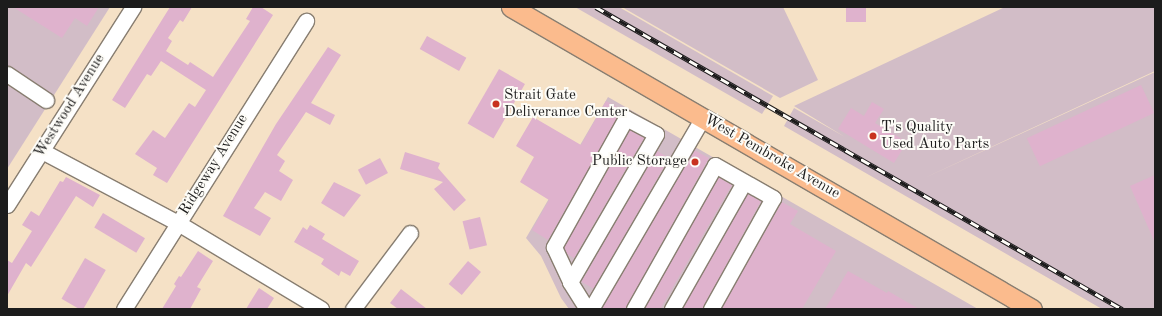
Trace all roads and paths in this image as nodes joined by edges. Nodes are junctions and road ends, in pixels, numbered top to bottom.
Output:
1 (133, 7) edge
2 (511, 7) edge
3 (306, 21) dead end
4 (7, 74) edge
5 (46, 100) dead end
6 (703, 117) junction
7 (42, 151) junction
8 (744, 182) junction
9 (7, 205) edge
10 (178, 223) junction
11 (410, 233) dead end
12 (570, 282) junction
13 (317, 308) edge
14 (124, 309) edge
15 (353, 309) edge
16 (587, 309) edge
17 (591, 309) edge
18 (634, 309) edge
19 (672, 309) edge
20 (711, 309) edge
21 (1032, 309) edge

1 - 7 street, Westwood Avenue
2 - 6 main road, West Pembroke Avenue
3 - 10 street, Ridgeway Avenue
4 - 5 street
6 - 17 street
6 - 21 main road, West Pembroke Avenue
7 - 9 street, Westwood Avenue
7 - 10 street
8 - 18 street
8 - 19 street
8 - 20 street
10 - 13 street
10 - 14 street, Ridgeway Avenue
11 - 15 street
12 - 12 street
12 - 16 street

